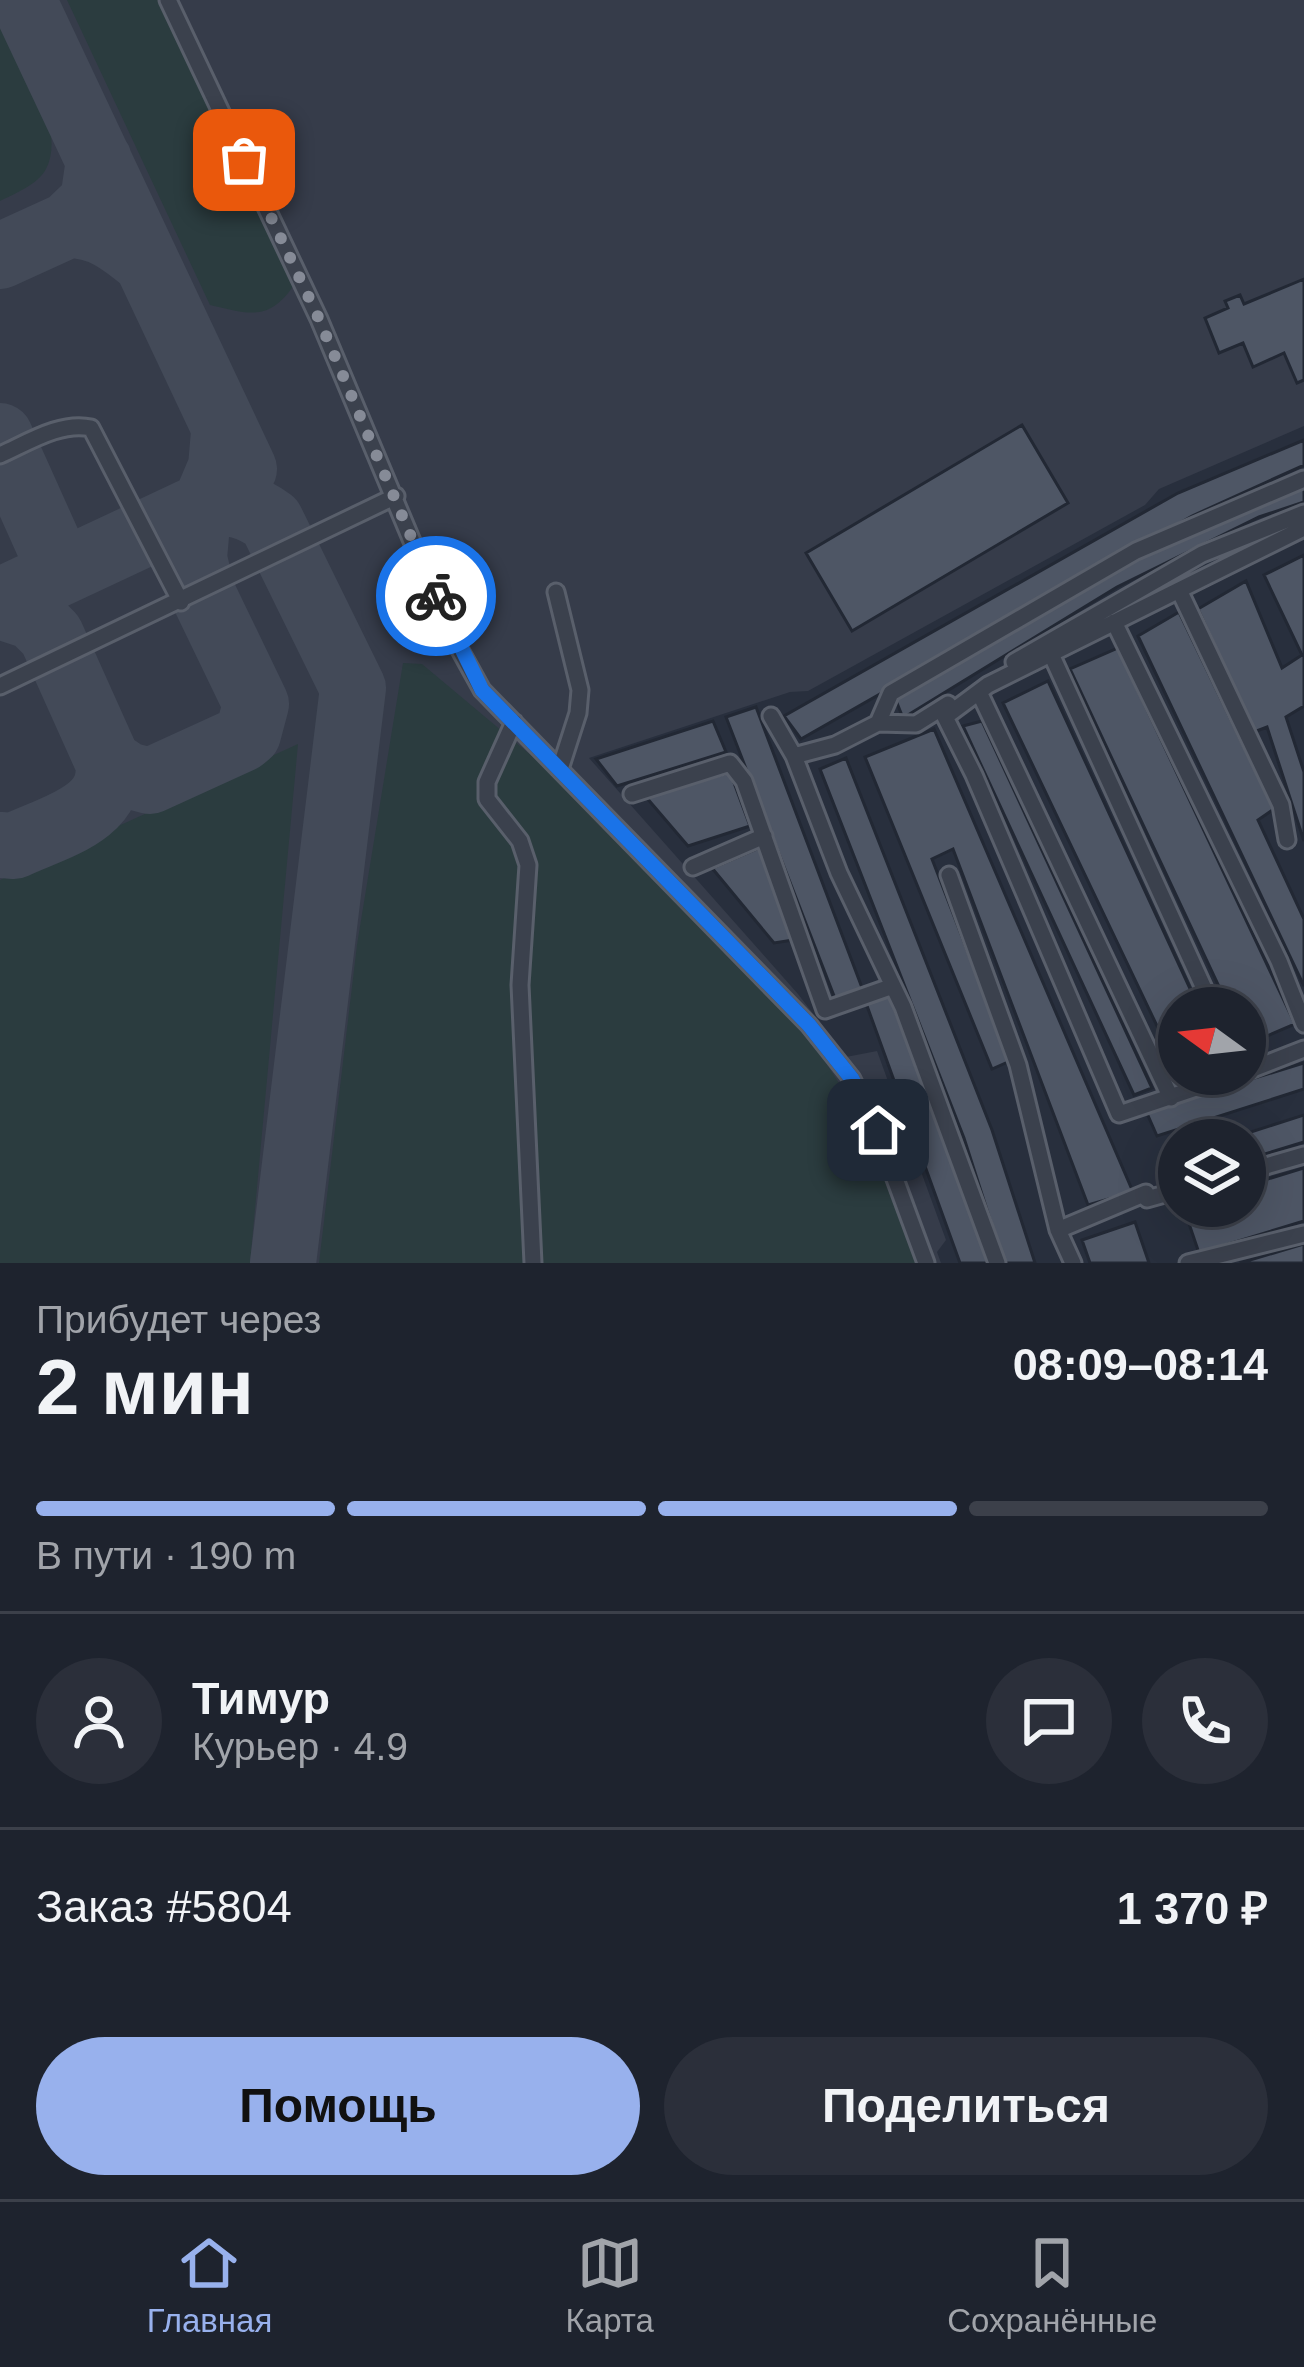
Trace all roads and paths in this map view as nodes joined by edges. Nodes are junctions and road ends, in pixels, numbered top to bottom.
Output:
1 (168, 0) edge
2 (0, 455) edge
3 (1304, 479) edge
4 (396, 496) junction
5 (1304, 513) edge
6 (1304, 528) edge
7 (1179, 590) junction
8 (556, 592) dead end
9 (181, 602) junction
10 (1114, 622) junction
11 (1051, 654) junction
12 (0, 686) edge
13 (980, 692) junction
14 (771, 716) dead end
15 (514, 722) junction
16 (878, 723) junction
17 (794, 756) junction
18 (560, 769) junction
19 (632, 794) dead end
20 (764, 836) junction
21 (1288, 840) dead end
22 (693, 867) dead end
23 (949, 875) dead end
24 (893, 986) junction
25 (1203, 987) edge
26 (1304, 1024) edge
27 (1304, 1049) edge
28 (1266, 1064) edge
29 (1180, 1095) edge
30 (1171, 1098) junction
31 (1304, 1155) edge
32 (1266, 1166) edge
33 (1158, 1194) edge
34 (1058, 1230) junction
35 (1304, 1234) edge
36 (533, 1263) edge
37 (926, 1263) edge
38 (997, 1263) edge
39 (1073, 1263) edge
40 (1188, 1263) edge

1 - 4 lane
2 - 9 lane
3 - 16 lane
4 - 9 lane
4 - 15 lane
5 - 16 lane
6 - 7 lane
7 - 10 lane
7 - 21 lane
8 - 18 lane
9 - 12 lane
10 - 11 lane
10 - 26 lane
11 - 13 lane
11 - 25 lane
13 - 30 lane
13 - 30 lane
14 - 17 lane
15 - 18 lane
15 - 36 lane
16 - 17 lane
17 - 24 lane
18 - 37 lane
19 - 20 lane
20 - 22 lane
20 - 24 lane
23 - 34 lane
24 - 38 lane
27 - 28 lane
29 - 30 lane
31 - 32 lane
33 - 34 lane
34 - 39 lane
35 - 40 lane

